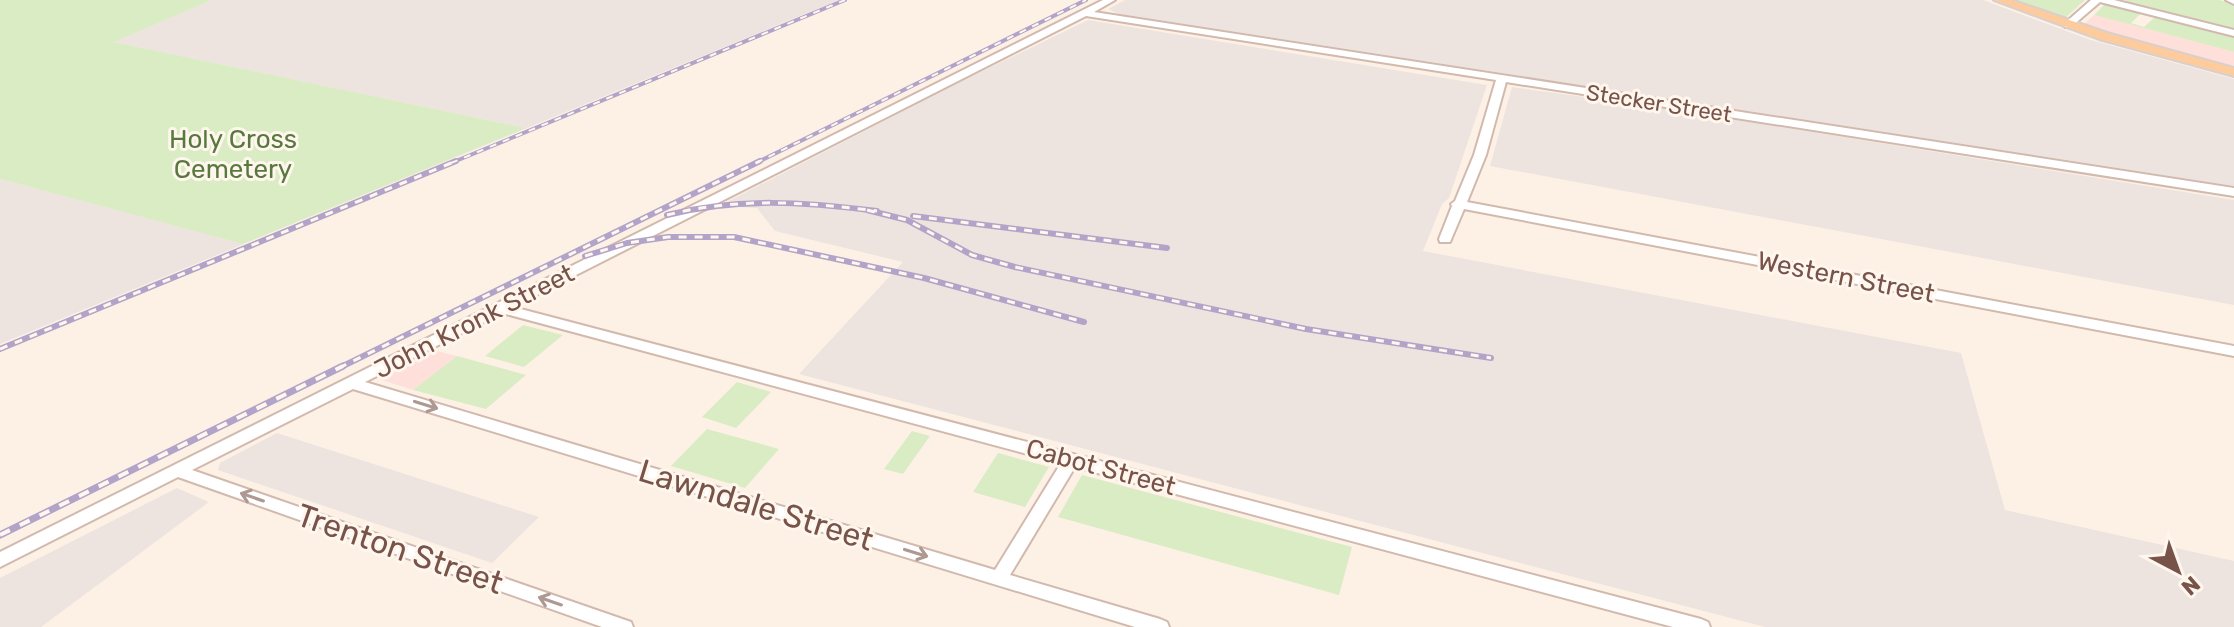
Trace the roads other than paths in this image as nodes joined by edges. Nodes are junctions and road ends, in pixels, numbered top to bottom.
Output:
1 (1110, 0) edge
2 (2000, 0) edge
3 (2096, 0) edge
4 (2103, 0) edge
5 (1084, 13) junction
6 (2068, 25) junction
7 (2234, 33) edge
8 (2234, 72) edge
9 (1502, 78) junction
10 (2234, 192) edge
11 (1457, 204) junction
12 (1445, 239) dead end
13 (500, 308) junction
14 (2234, 351) edge
15 (351, 383) junction
16 (1071, 460) junction
17 (177, 471) junction
18 (0, 560) edge
19 (999, 578) junction
20 (1134, 623) edge
21 (624, 627) edge
22 (1160, 627) edge
23 (1701, 627) edge

1 - 5 street, John Kronk Street
2 - 6 main road
3 - 6 street
4 - 7 street
5 - 9 street, Stecker Street
5 - 13 street, John Kronk Street
6 - 8 main road
9 - 10 street, Stecker Street
9 - 11 street
11 - 12 street
11 - 14 street, Western Street
13 - 15 street, John Kronk Street
13 - 16 street, Cabot Street
15 - 17 street, John Kronk Street
15 -> 19 street, Lawndale Street
16 - 19 street
16 - 23 street, Cabot Street
17 - 18 street, John Kronk Street
21 -> 17 street, Trenton Street
19 - 20 street, Lawndale Street
20 - 22 street, Lawndale Street

